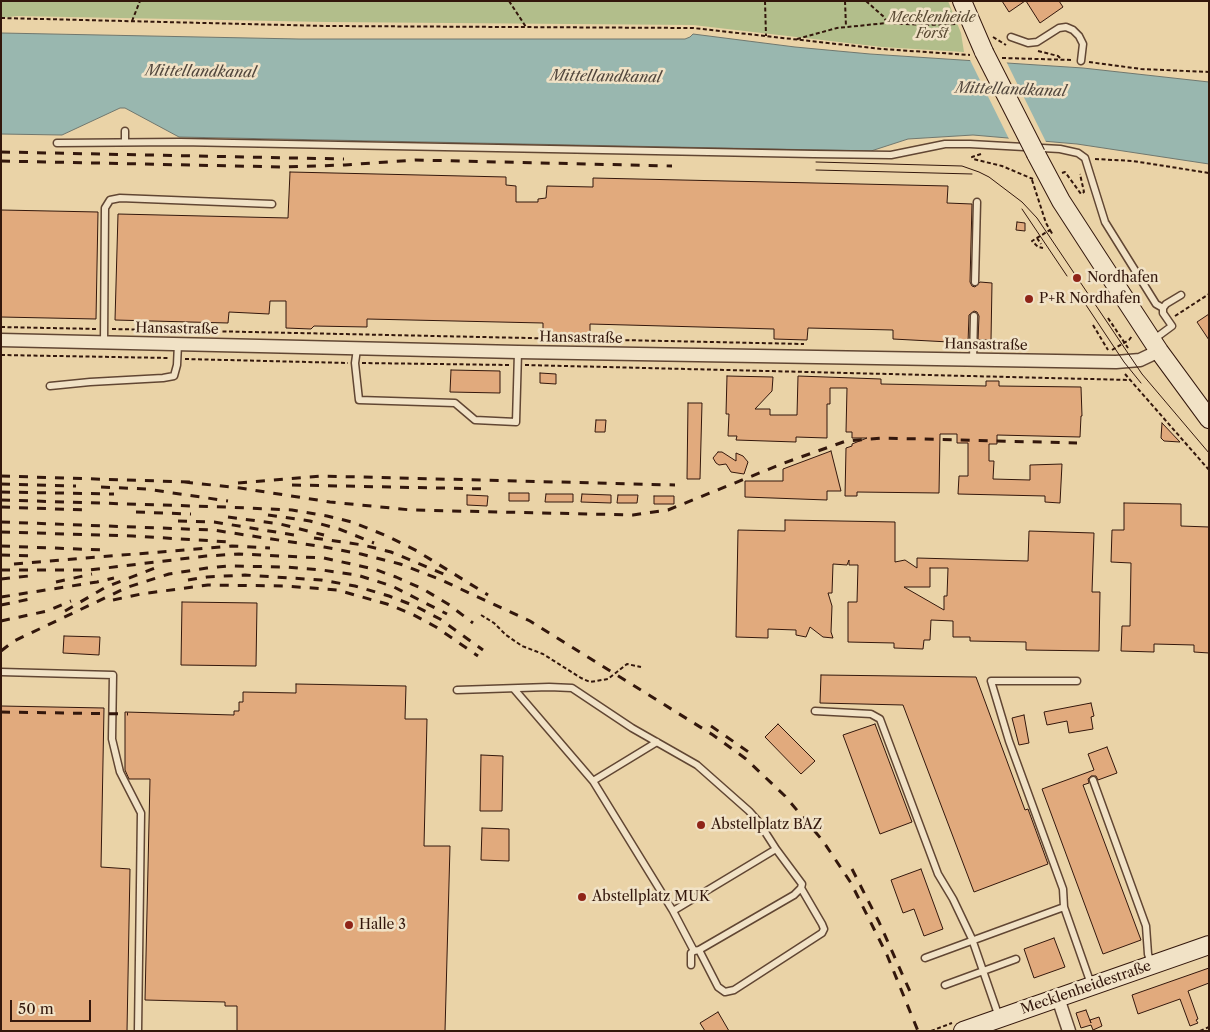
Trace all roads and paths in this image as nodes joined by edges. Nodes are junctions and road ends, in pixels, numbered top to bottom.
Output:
1 (91, 1) edge
2 (102, 1) edge
3 (140, 1) edge
4 (509, 1) edge
5 (765, 1) edge
6 (845, 1) edge
7 (866, 1) edge
8 (962, 1) edge
9 (1, 18) edge
10 (132, 21) junction
11 (887, 23) junction
12 (960, 23) dead end
13 (526, 27) junction
14 (846, 28) junction
15 (766, 36) junction
16 (1011, 37) dead end
17 (1081, 61) dead end
18 (125, 131) dead end
19 (125, 142) junction
20 (57, 143) dead end
21 (981, 154) dead end
22 (1085, 158) junction
23 (1209, 173) edge
24 (1080, 174) dead end
25 (1058, 176) dead end
26 (1038, 178) dead end
27 (1032, 180) junction
28 (977, 202) dead end
29 (272, 204) dead end
30 (1050, 230) junction
31 (1053, 235) dead end
32 (1037, 238) junction
33 (1041, 244) dead end
34 (1043, 248) dead end
35 (975, 282) dead end
36 (1209, 294) edge
37 (1181, 295) dead end
38 (1163, 308) junction
39 (974, 316) dead end
40 (1108, 318) dead end
41 (1167, 320) junction
42 (1093, 325) dead end
43 (1, 327) edge
44 (104, 329) junction
45 (1132, 329) dead end
46 (1, 340) edge
47 (104, 343) junction
48 (1125, 343) junction
49 (178, 344) junction
50 (803, 344) dead end
51 (1156, 346) junction
52 (1128, 348) dead end
53 (357, 349) junction
54 (1104, 352) dead end
55 (1, 355) edge
56 (1113, 357) junction
57 (177, 358) junction
58 (518, 359) junction
59 (973, 360) junction
60 (355, 363) junction
61 (1130, 380) junction
62 (50, 386) dead end
63 (1207, 413) edge
64 (1209, 470) edge
65 (481, 615) dead end
66 (641, 667) dead end
67 (1, 672) edge
68 (1077, 681) dead end
69 (514, 689) junction
70 (457, 690) dead end
71 (815, 711) dead end
72 (657, 742) junction
73 (1093, 780) dead end
74 (593, 781) junction
75 (776, 849) junction
76 (801, 888) junction
77 (1064, 907) junction
78 (673, 911) junction
79 (972, 939) junction
80 (1209, 945) edge
81 (696, 951) junction
82 (925, 958) dead end
83 (1016, 959) dead end
84 (691, 966) dead end
85 (1152, 966) junction
86 (983, 970) junction
87 (945, 984) dead end
88 (1092, 987) junction
89 (1058, 998) junction
90 (999, 1018) junction
91 (959, 1026) edge
92 (1209, 1028) edge
93 (138, 1031) edge
94 (931, 1031) edge
95 (1069, 1031) edge
96 (1200, 1031) edge

1 - 2 path
3 - 10 path
4 - 13 path
5 - 15 path
6 - 14 path
7 - 11 path
8 - 51 main road, bridge
9 - 10 path
10 - 13 path
11 - 12 path
11 - 14 path
13 - 15 path
14 - 15 path
16 - 17 lane
18 - 19 lane
19 - 20 lane
19 - 22 lane
21 - 27 path
22 - 23 path
22 - 38 lane
24 - 25 path
26 - 27 path
27 - 30 path
28 - 35 lane
29 - 44 lane
30 - 31 path
30 - 32 path
32 - 33 path
32 - 34 path
36 - 41 path
37 - 38 lane
38 - 41 lane
39 - 59 lane
40 - 48 path
41 - 51 lane, Hansastraße
42 - 56 path
43 - 44 path
44 - 47 lane
44 - 50 path
45 - 48 path
46 - 47 street, Hansastraße
47 - 49 street, Hansastraße
48 - 52 path
48 - 56 path
49 - 53 street, Hansastraße
49 - 57 lane
51 - 56 street, Hansastraße
51 - 63 main road
53 - 58 street, Hansastraße
53 - 60 lane
54 - 56 path
55 - 57 path
56 - 59 street, Hansastraße
56 - 61 path
57 - 60 path
57 - 62 lane
58 - 59 street, Hansastraße
58 - 60 path
58 - 60 lane
58 - 61 path
61 - 64 path
65 - 66 path
67 - 93 lane
68 - 77 lane
69 - 70 lane
69 - 72 lane
69 - 74 lane
71 - 79 lane
72 - 74 lane
72 - 75 lane
73 - 85 lane
74 - 78 lane
75 - 76 lane
75 - 78 lane
76 - 81 lane
76 - 81 lane
77 - 79 lane
77 - 88 lane
78 - 81 lane
79 - 82 lane
79 - 86 lane
80 - 85 main road, Mecklenheidestraße
81 - 84 lane
83 - 86 lane
85 - 88 main road, Mecklenheidestraße
86 - 87 lane
86 - 90 lane
88 - 89 main road, Mecklenheidestraße
89 - 90 main road, Mecklenheidestraße
89 - 95 street
90 - 91 main road, Mecklenheidestraße
91 - 94 path
92 - 96 path

